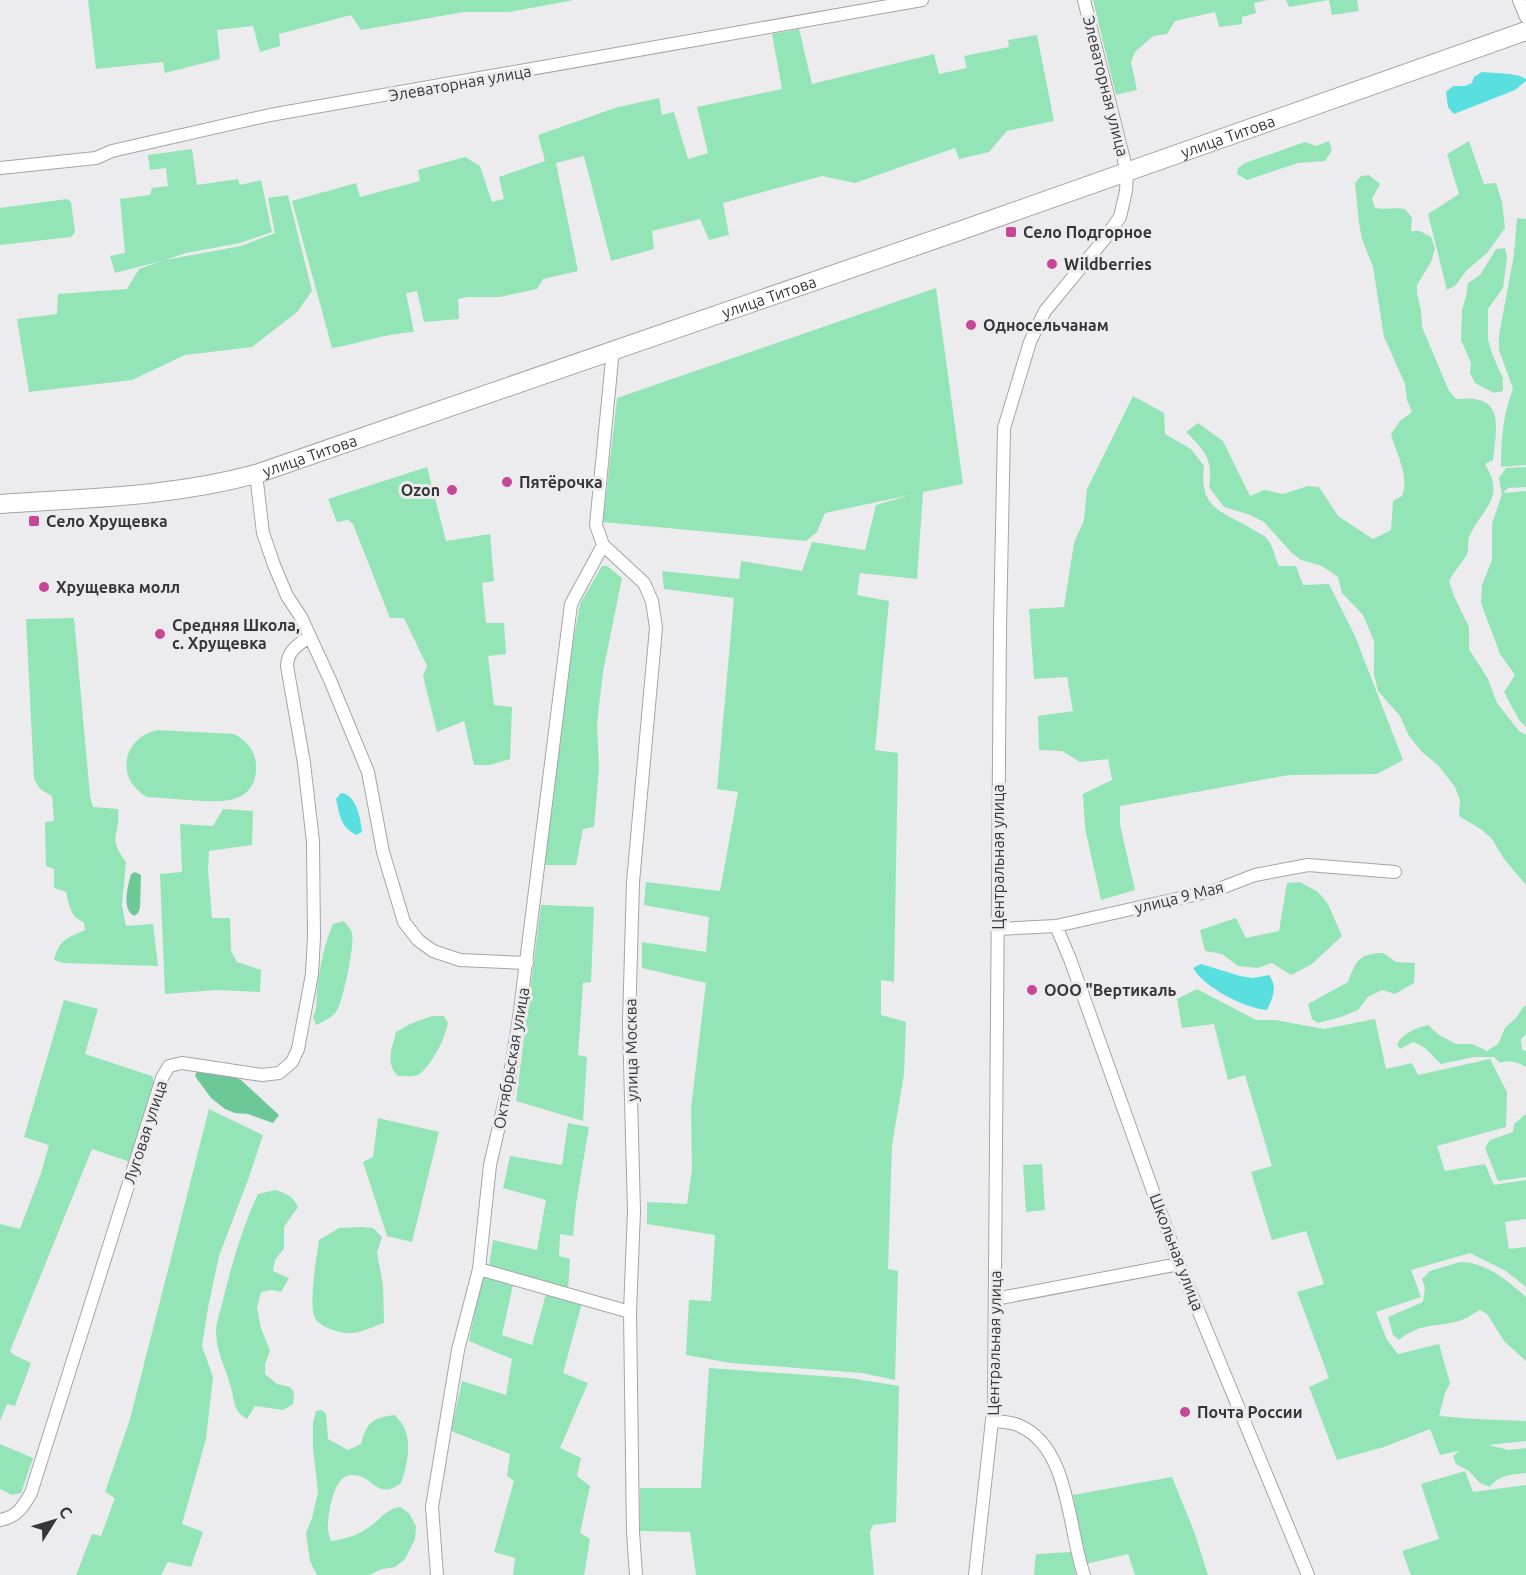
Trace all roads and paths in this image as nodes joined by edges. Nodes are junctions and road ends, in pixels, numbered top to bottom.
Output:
1 (922, 0) edge
2 (1084, 0) edge
3 (1519, 0) edge
4 (1526, 17) edge
5 (1526, 31) edge
6 (0, 168) edge
7 (1127, 172) junction
8 (613, 349) junction
9 (256, 474) junction
10 (0, 504) edge
11 (603, 545) junction
12 (309, 637) junction
13 (1395, 872) dead end
14 (1056, 926) junction
15 (997, 929) junction
16 (527, 963) junction
17 (1179, 1264) junction
18 (479, 1269) junction
19 (995, 1299) junction
20 (630, 1312) junction
21 (993, 1421) junction
22 (0, 1520) edge
23 (437, 1575) edge
24 (636, 1575) edge
25 (975, 1575) edge
26 (1084, 1575) edge
27 (1308, 1575) edge

1 - 6 street, Элеваторная улица
2 - 7 street, Элеваторная улица
3 - 4 street
5 - 7 main road, улица Титова
7 - 8 main road, улица Титова
7 - 15 street, Центральная улица
8 - 9 main road, улица Титова
8 - 11 street
9 - 10 main road, улица Титова
9 - 12 street
11 - 16 street, Октябрьская улица
11 - 20 street, улица Москва
12 - 16 street
12 - 22 street, Луговая улица
13 - 14 street, улица 9 Мая
14 - 15 street, улица 9 Мая
14 - 17 street, Школьная улица
15 - 19 street, Центральная улица
16 - 18 street, Октябрьская улица
17 - 19 street
17 - 27 street, Школьная улица
18 - 20 street
18 - 23 street, Октябрьская улица
19 - 21 street, Центральная улица
20 - 24 street, улица Москва
21 - 25 street, Центральная улица
21 - 26 street

